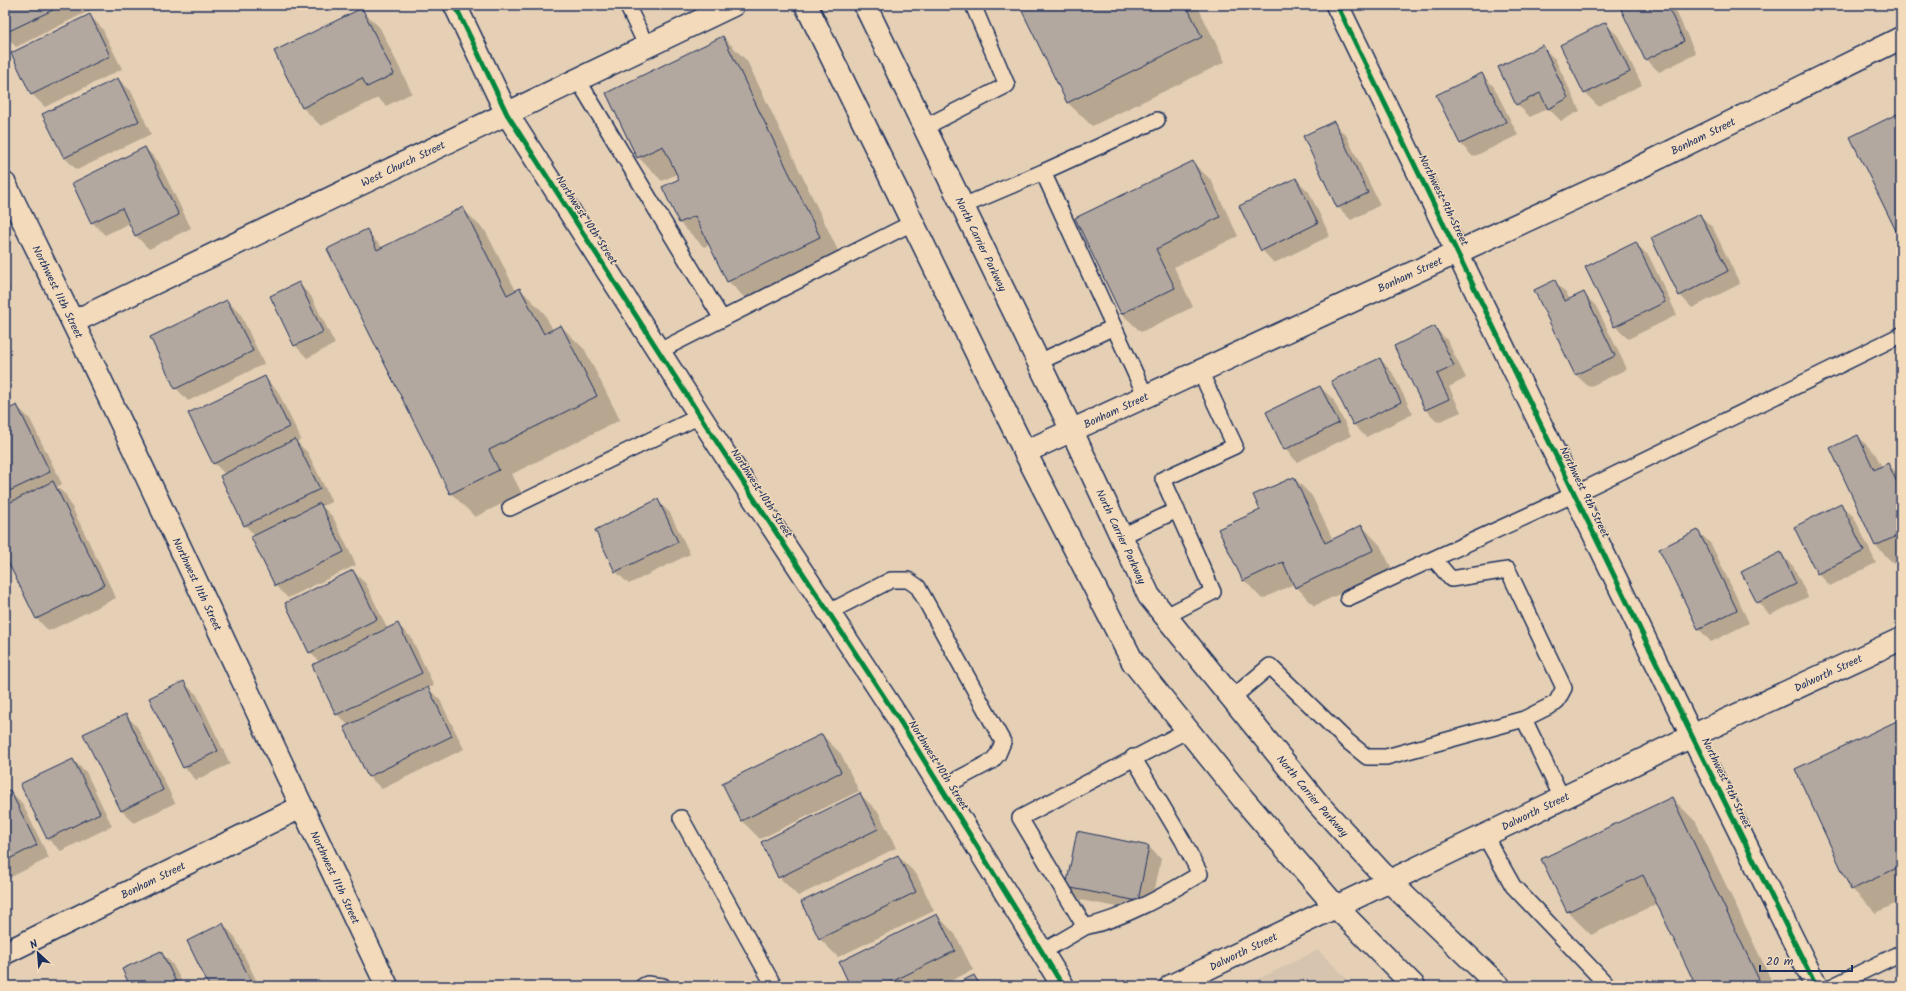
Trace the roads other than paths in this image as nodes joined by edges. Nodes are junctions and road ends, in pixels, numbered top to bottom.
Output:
1 (455, 5) edge
2 (627, 5) edge
3 (733, 5) edge
4 (806, 5) edge
5 (865, 5) edge
6 (973, 5) edge
7 (1337, 5) edge
8 (1901, 38) edge
9 (646, 47) junction
10 (578, 80) junction
11 (507, 114) junction
12 (1157, 120) dead end
13 (925, 127) junction
14 (1042, 172) junction
15 (5, 184) edge
16 (963, 206) junction
17 (912, 223) junction
18 (1458, 252) junction
19 (722, 319) junction
20 (73, 322) junction
21 (1114, 327) junction
22 (1901, 334) edge
23 (659, 351) junction
24 (1039, 362) junction
25 (1200, 371) junction
26 (1146, 396) junction
27 (700, 416) junction
28 (1072, 431) junction
29 (1025, 452) junction
30 (1575, 494) junction
31 (510, 508) dead end
32 (1177, 510) junction
33 (1122, 536) junction
34 (1434, 559) junction
35 (1348, 598) dead end
36 (829, 612) junction
37 (1166, 616) junction
38 (1901, 639) edge
39 (1232, 698) junction
40 (1524, 719) junction
41 (1188, 730) junction
42 (1692, 736) junction
43 (1133, 757) junction
44 (941, 788) junction
45 (1562, 798) junction
46 (301, 807) junction
47 (682, 818) dead end
48 (1485, 836) junction
49 (1389, 881) junction
50 (1336, 907) junction
51 (1085, 927) junction
52 (1042, 952) junction
53 (5, 953) edge
54 (1901, 953) edge
55 (387, 986) edge
56 (643, 986) edge
57 (663, 986) edge
58 (774, 986) edge
59 (1063, 986) edge
60 (1171, 986) edge
61 (1414, 986) edge
62 (1499, 986) edge
63 (1608, 986) edge
64 (1816, 986) edge
65 (1833, 986) edge

1 - 11 street, Northwest 10th Street
2 - 9 lane
3 - 9 street, West Church Street
4 - 17 street
5 - 13 street, North Carrier Parkway
6 - 13 lane
7 - 18 street, Northwest 9th Street
8 - 18 street, Bonham Street
9 - 10 street, West Church Street
10 - 11 street, West Church Street
10 - 19 lane
11 - 20 street, West Church Street
11 - 23 street, Northwest 10th Street
12 - 14 lane
13 - 16 street, North Carrier Parkway
14 - 16 lane
14 - 21 lane
15 - 20 street, Northwest 11th Street
16 - 24 street, North Carrier Parkway
17 - 19 lane
17 - 29 street
18 - 25 street, Bonham Street
18 - 30 street, Northwest 9th Street
19 - 23 lane
20 - 46 street, Northwest 11th Street
21 - 24 lane
21 - 26 lane
22 - 30 lane
23 - 27 street, Northwest 10th Street
24 - 28 street, North Carrier Parkway
25 - 26 street, Bonham Street
25 - 32 lane
26 - 28 street, Bonham Street
27 - 31 lane
27 - 36 street, Northwest 10th Street
28 - 29 street, Bonham Street
28 - 33 street, North Carrier Parkway
29 - 41 street
30 - 34 lane
30 - 42 street, Northwest 9th Street
32 - 33 lane
32 - 37 lane
33 - 37 street, North Carrier Parkway
34 - 35 lane
34 - 40 lane
36 - 44 street, Northwest 10th Street
36 - 44 lane
37 - 39 street, North Carrier Parkway
38 - 42 street, Dalworth Street
39 - 40 lane
39 - 49 street, North Carrier Parkway
40 - 45 lane
41 - 43 lane
41 - 50 street
42 - 45 street, Dalworth Street
42 - 64 street, Northwest 9th Street
43 - 51 lane
43 - 51 lane
44 - 52 street, Northwest 10th Street
45 - 48 street, Dalworth Street
46 - 53 street, Bonham Street
46 - 55 street, Northwest 11th Street
47 - 58 lane
48 - 49 street, Dalworth Street
48 - 63 lane
49 - 50 street, Dalworth Street
49 - 62 street, North Carrier Parkway
50 - 60 street, Dalworth Street
50 - 61 street
51 - 52 lane
52 - 59 street, Northwest 10th Street
54 - 65 lane
56 - 57 lane

